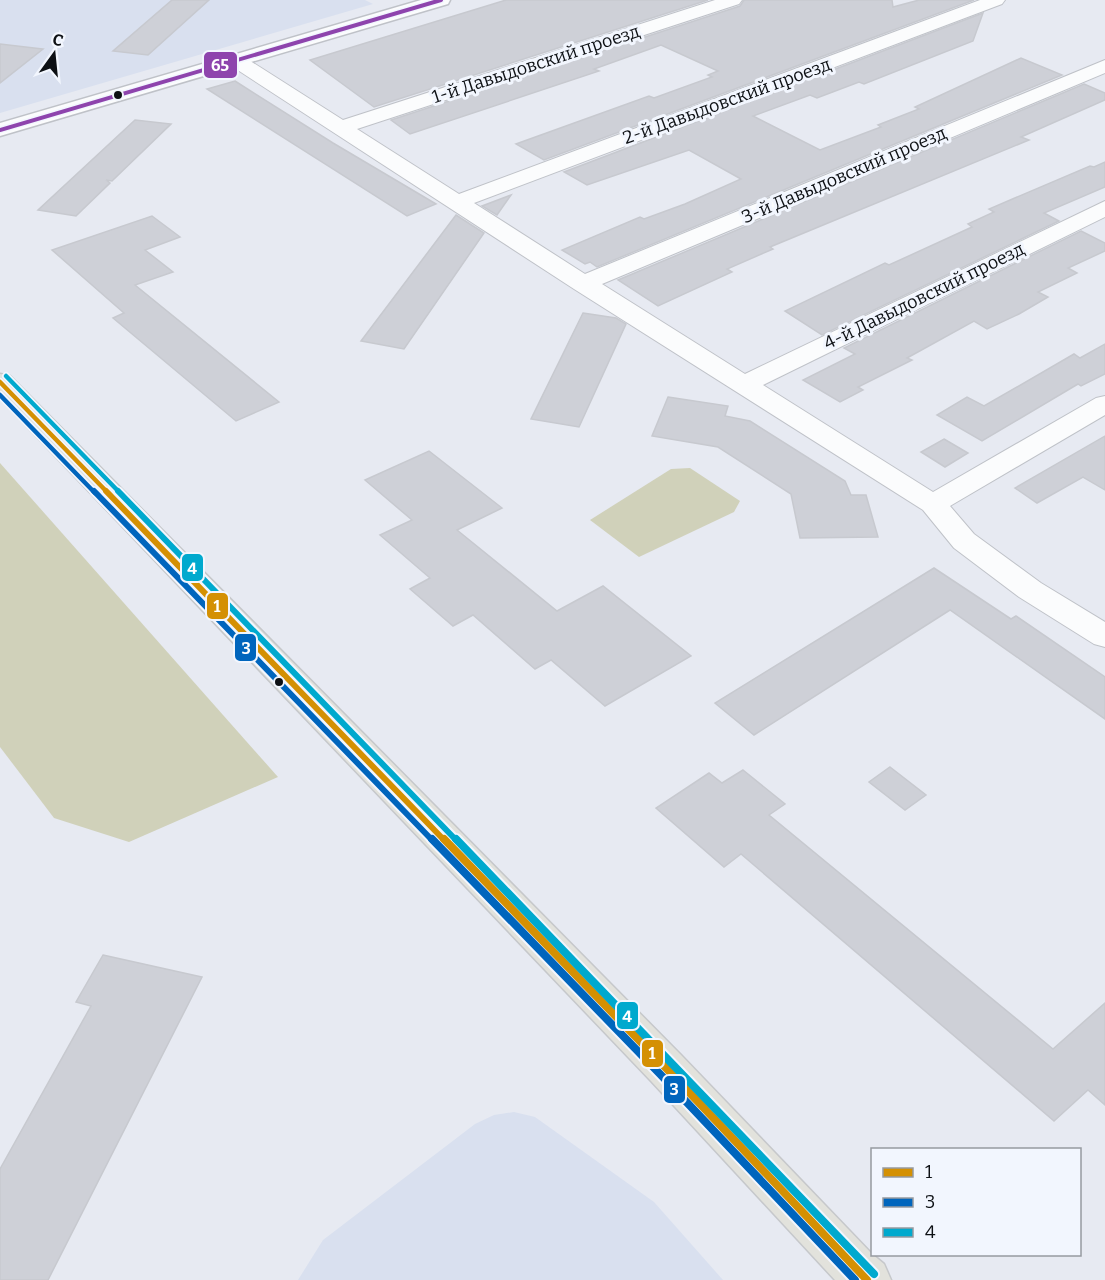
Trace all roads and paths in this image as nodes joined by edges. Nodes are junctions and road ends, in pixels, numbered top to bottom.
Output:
1 (441, 0) edge
2 (733, 0) edge
3 (996, 0) edge
4 (237, 61) junction
5 (1105, 66) edge
6 (340, 128) junction
7 (0, 130) edge
8 (457, 202) junction
9 (1105, 208) edge
10 (582, 284) junction
11 (0, 382) edge
12 (743, 385) junction
13 (1105, 404) edge
14 (933, 504) junction
15 (1105, 636) edge
16 (867, 1280) edge

1 - 4 street
2 - 6 street, 1-й Давыдовский проезд
3 - 8 street, 2-й Давыдовский проезд
4 - 6 street
4 - 7 street
5 - 10 street, 3-й Давыдовский проезд
6 - 8 street
8 - 10 street
9 - 12 street, 4-й Давыдовский проезд
10 - 12 street
11 - 16 highway
12 - 14 street
13 - 14 street
14 - 15 street

